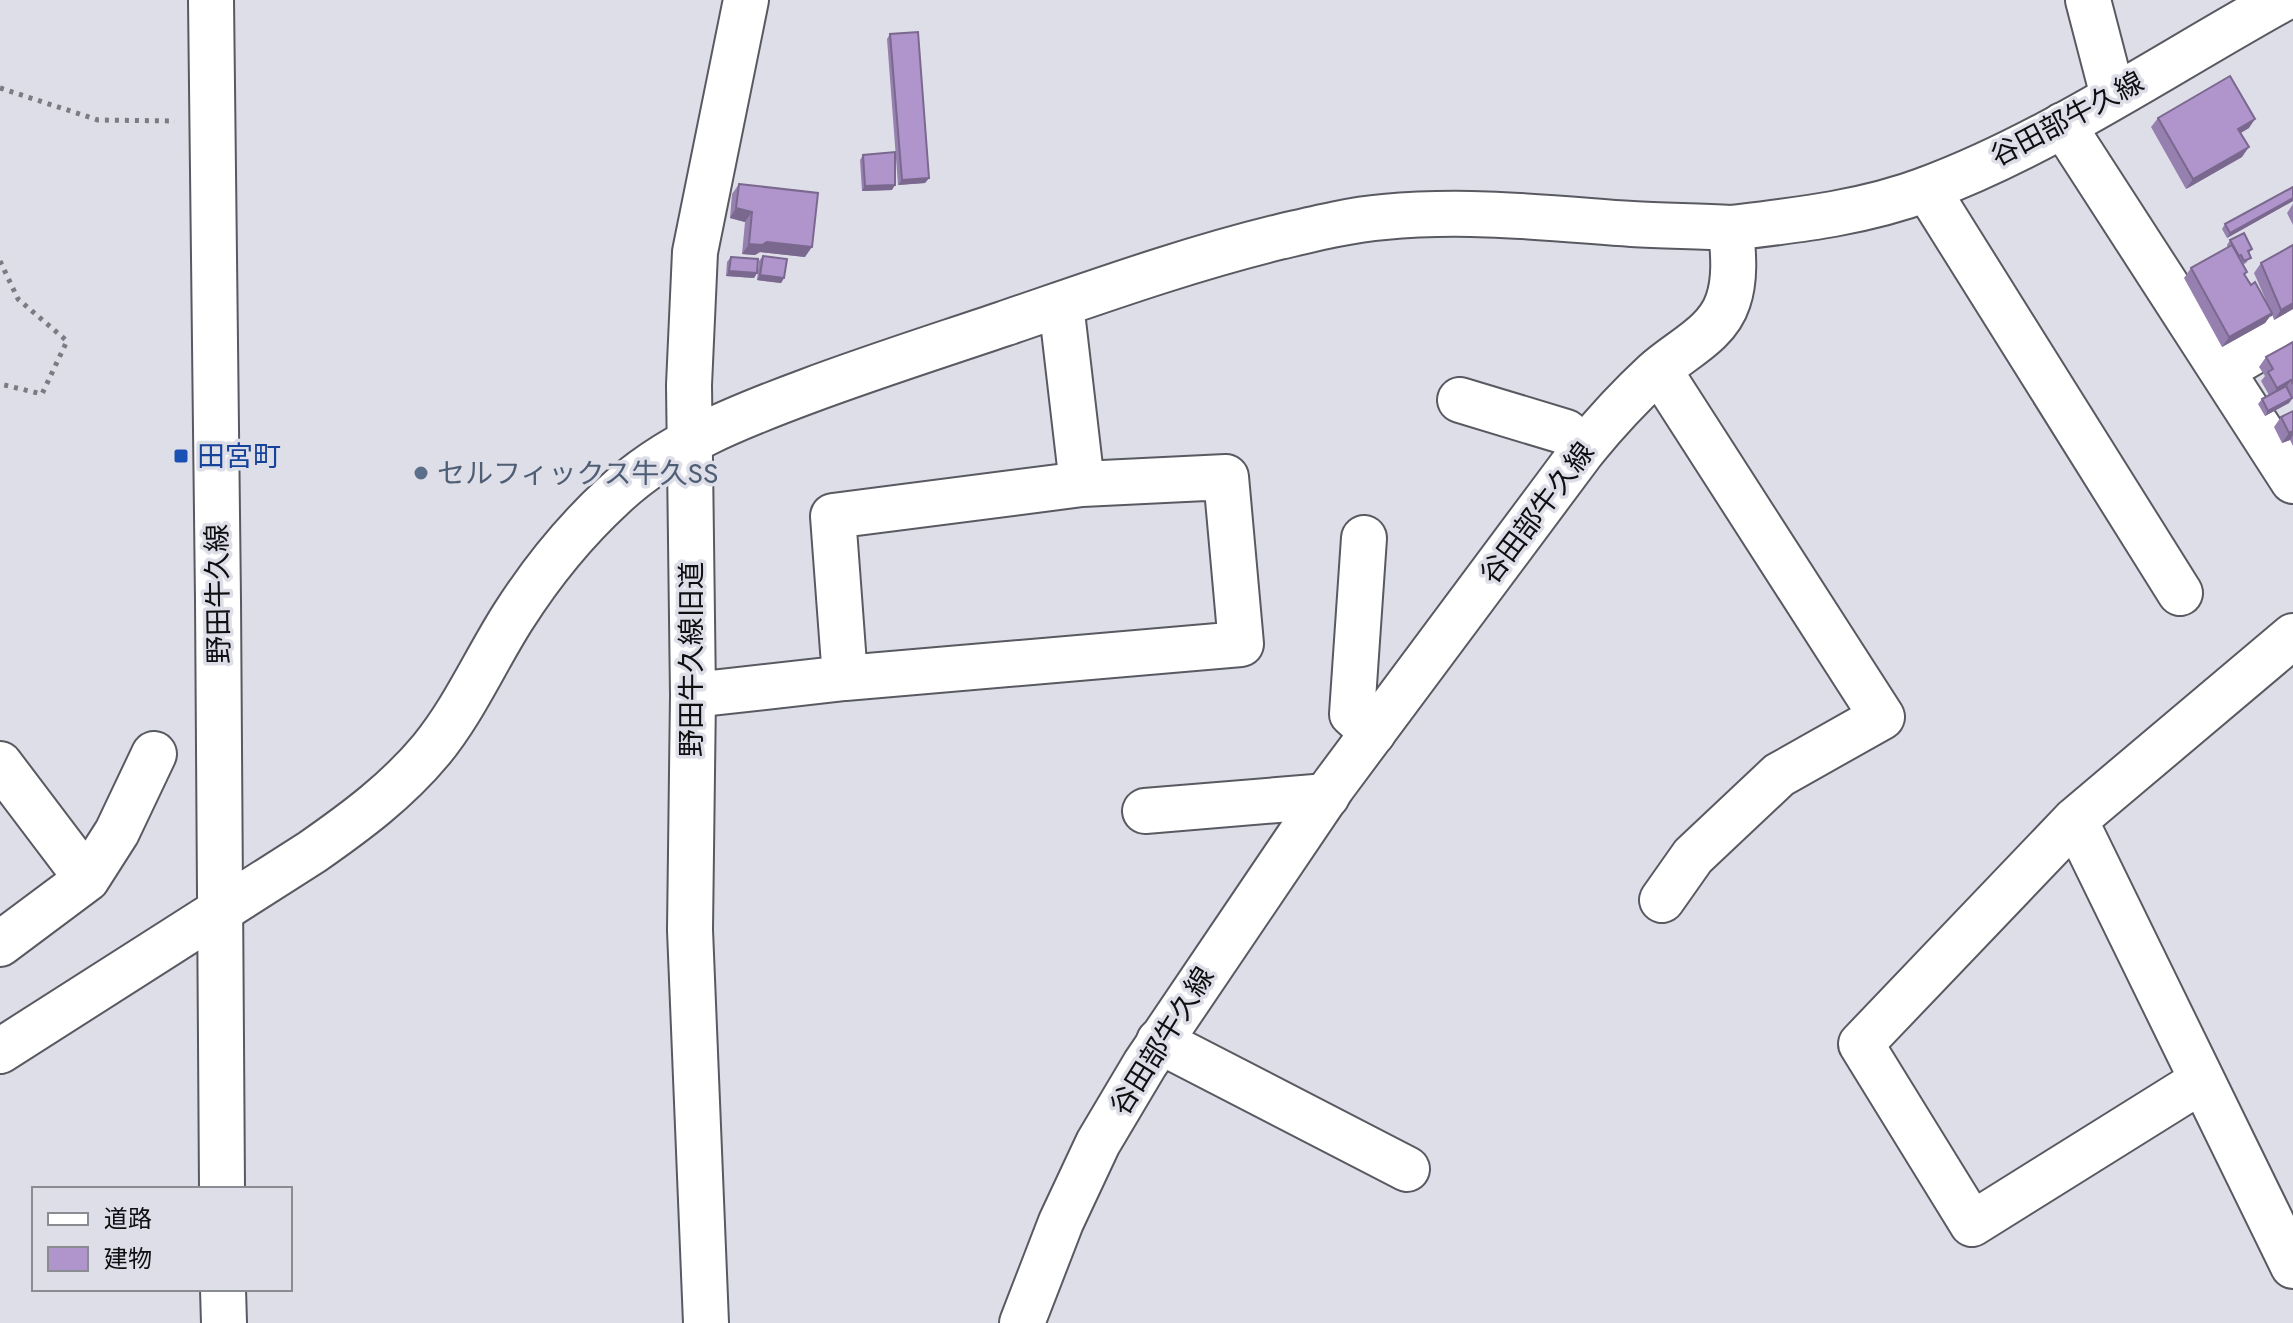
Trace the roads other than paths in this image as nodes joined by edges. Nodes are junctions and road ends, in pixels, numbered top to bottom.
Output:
1 (211, 0) edge
2 (746, 0) edge
3 (2088, 0) edge
4 (2281, 0) edge
5 (2113, 96) junction
6 (2063, 125) junction
7 (1927, 189) junction
8 (1731, 228) junction
9 (1061, 304) junction
10 (2293, 329) edge
11 (1659, 370) junction
12 (2222, 370) junction
13 (1460, 400) dead end
14 (689, 441) junction
15 (1584, 449) junction
16 (2293, 481) edge
17 (1082, 484) junction
18 (1364, 538) dead end
19 (2180, 593) dead end
20 (2293, 636) edge
21 (845, 678) junction
22 (693, 695) junction
23 (1373, 733) junction
24 (154, 754) dead end
25 (0, 764) edge
26 (1327, 796) junction
27 (1145, 811) dead end
28 (2075, 820) junction
29 (87, 879) junction
30 (1662, 900) dead end
31 (219, 910) junction
32 (0, 944) edge
33 (1159, 1041) junction
34 (0, 1051) edge
35 (2201, 1081) junction
36 (1407, 1169) dead end
37 (222, 1187) edge
38 (2293, 1266) edge
39 (223, 1291) edge
40 (224, 1323) edge
41 (706, 1323) edge
42 (1022, 1323) edge

1 - 31 street, 野田牛久線
2 - 14 street, 野田牛久線旧道
3 - 5 street
4 - 5 street, 谷田部牛久線
5 - 6 street, 谷田部牛久線
6 - 7 street, 谷田部牛久線
6 - 12 street
7 - 8 street, 谷田部牛久線
7 - 19 street
8 - 9 street
8 - 11 street, 谷田部牛久線
9 - 14 street
9 - 17 street
10 - 12 street
11 - 15 street, 谷田部牛久線
11 - 30 street
12 - 16 street
13 - 15 street
14 - 22 street, 野田牛久線旧道
14 - 31 street
15 - 23 street, 谷田部牛久線
17 - 21 street
17 - 21 street
18 - 23 street
20 - 28 street
21 - 22 street
22 - 41 street, 野田牛久線旧道
23 - 26 street, 谷田部牛久線
24 - 29 street
25 - 29 street
26 - 27 street
26 - 33 street, 谷田部牛久線
28 - 35 street
28 - 35 street
29 - 32 street
31 - 34 street
31 - 37 street, 野田牛久線
33 - 36 street
33 - 42 street, 谷田部牛久線
35 - 38 street
39 - 40 street

